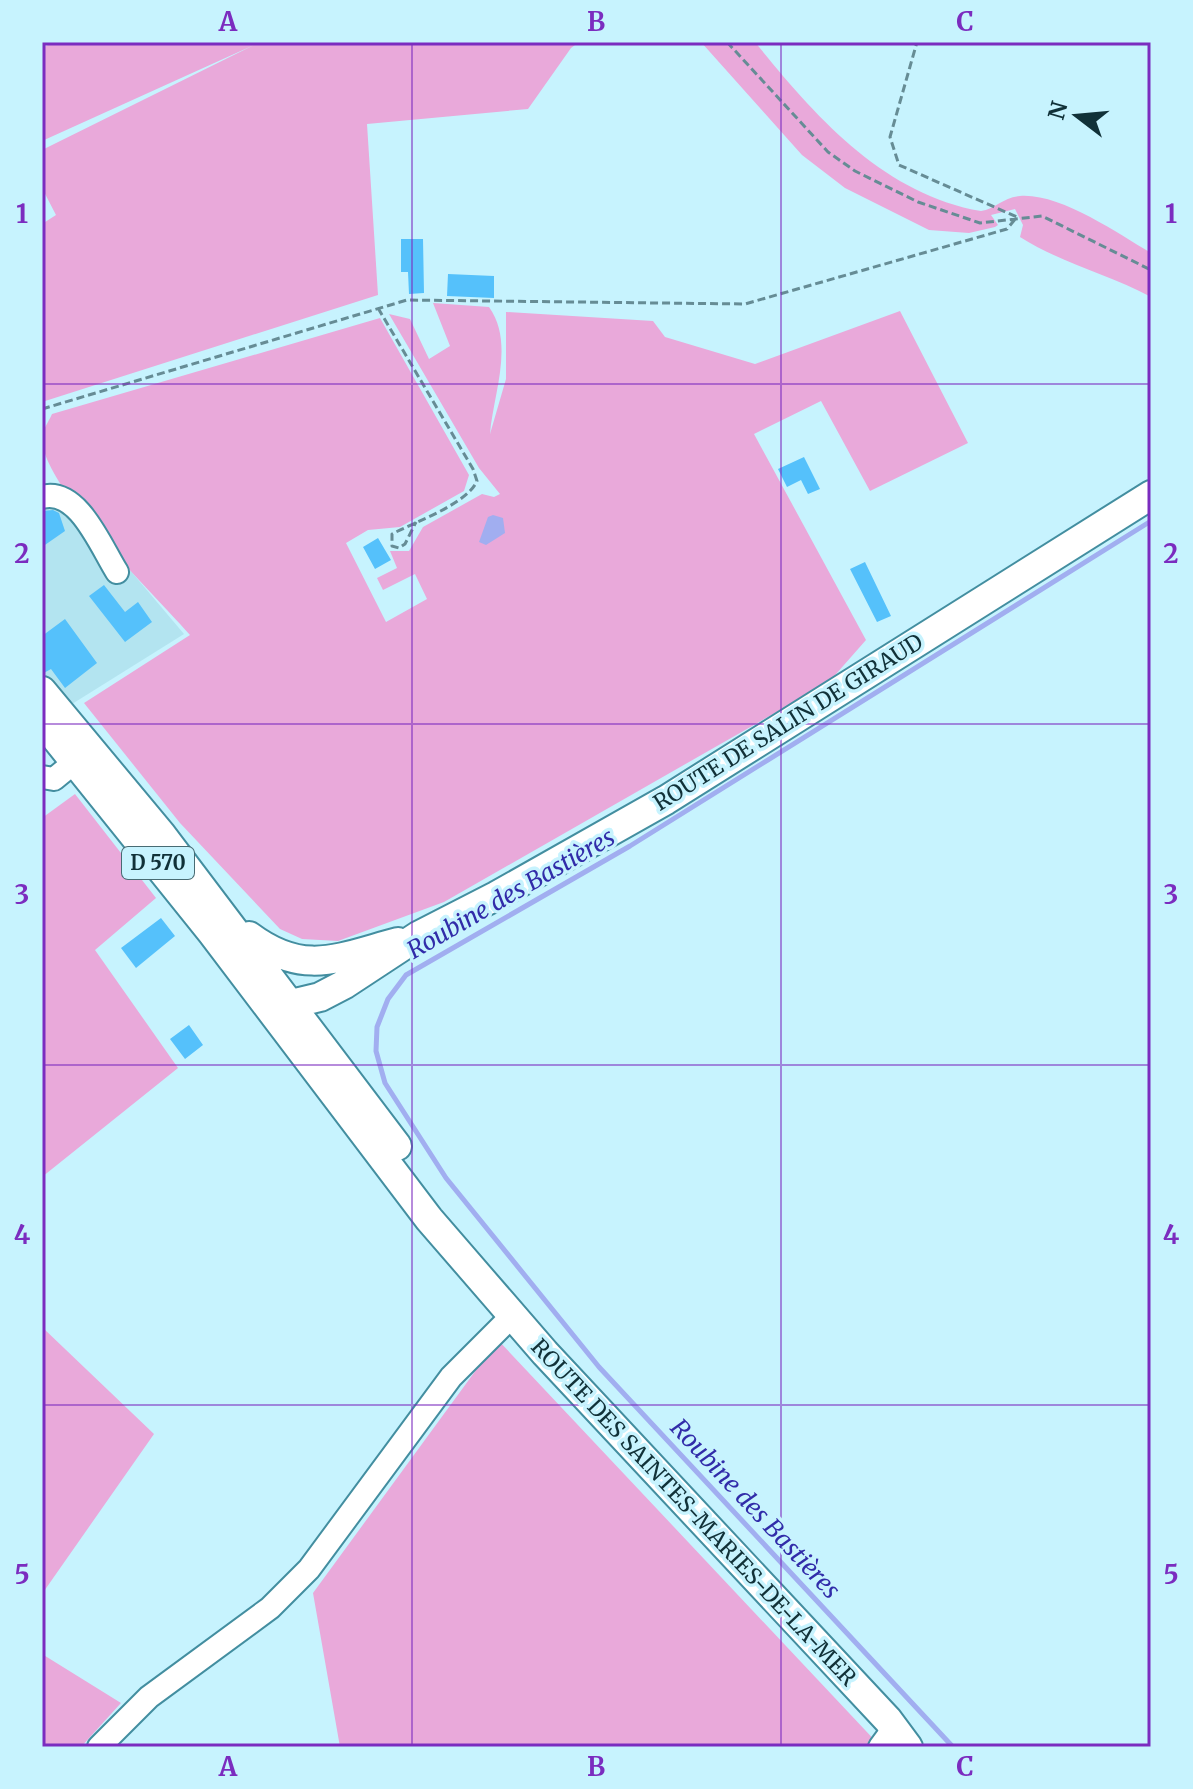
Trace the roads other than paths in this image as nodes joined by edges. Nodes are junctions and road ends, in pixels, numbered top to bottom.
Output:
1 (1151, 495) edge
2 (42, 497) edge
3 (117, 572) dead end
4 (46, 710) edge
5 (83, 755) junction
6 (46, 782) edge
7 (221, 928) junction
8 (418, 936) junction
9 (318, 964) junction
10 (345, 984) junction
11 (281, 1001) junction
12 (338, 1063) junction
13 (488, 1284) junction
14 (513, 1315) junction
15 (899, 1741) edge
16 (99, 1747) edge

1 - 8 main road, ROUTE DE SALIN DE GIRAUD
2 - 3 street
4 - 5 main road, ROUTE DES SAINTES-MARIES-DE-LA-MER / D 570
5 - 6 street
5 - 7 main road, ROUTE DES SAINTES-MARIES-DE-LA-MER / D 570
7 - 9 main road, ROUTE DE SALIN DE GIRAUD
7 - 11 main road, ROUTE DES SAINTES-MARIES-DE-LA-MER / D 570
8 - 9 main road, ROUTE DE SALIN DE GIRAUD
8 - 10 main road, ROUTE DE SALIN DE GIRAUD
9 - 11 main road, ROUTE DE SALIN DE GIRAUD
10 - 11 main road, ROUTE DE SALIN DE GIRAUD
10 - 12 main road
11 - 12 main road, ROUTE DES SAINTES-MARIES-DE-LA-MER / D 570
11 - 13 main road, ROUTE DES SAINTES-MARIES-DE-LA-MER / D 570
12 - 13 main road, ROUTE DES SAINTES-MARIES-DE-LA-MER / D 570
13 - 14 main road, ROUTE DES SAINTES-MARIES-DE-LA-MER / D 570
14 - 15 main road, ROUTE DES SAINTES-MARIES-DE-LA-MER / D 570
14 - 16 street

